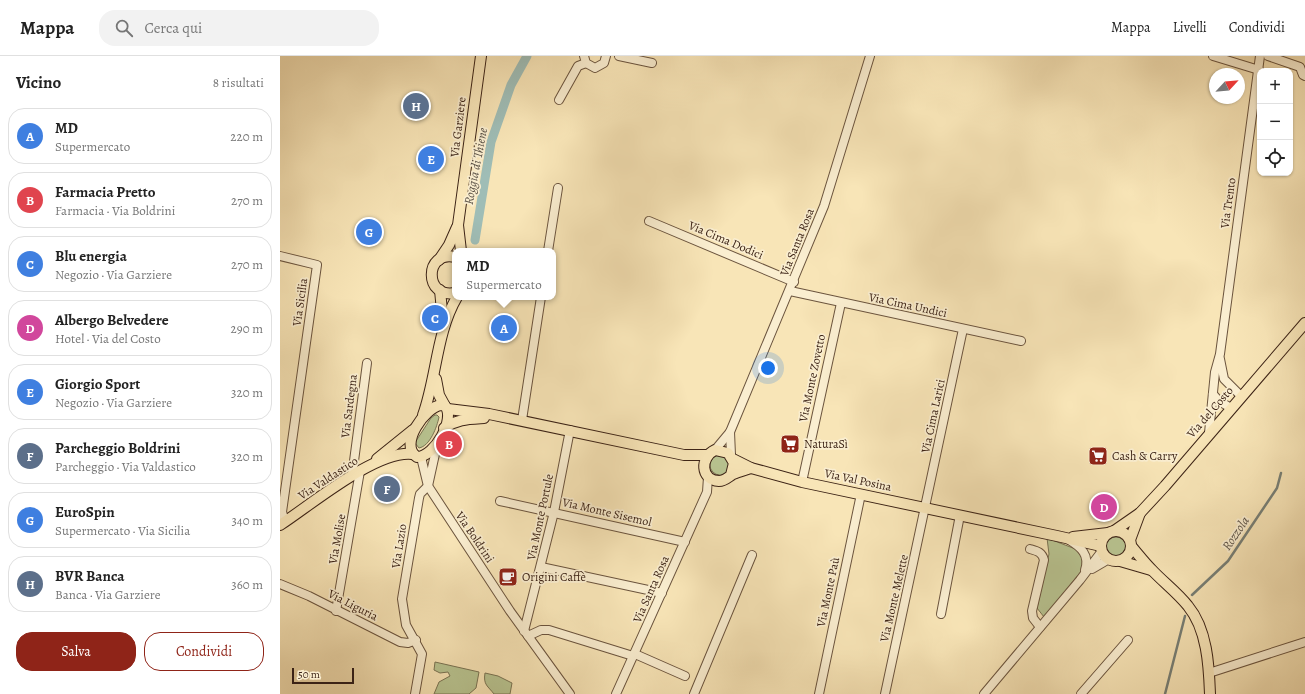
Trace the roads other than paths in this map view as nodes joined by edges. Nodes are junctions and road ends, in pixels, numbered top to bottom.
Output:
1 (481, 56) edge
2 (606, 56) edge
3 (619, 56) edge
4 (870, 56) edge
5 (1214, 56) edge
6 (1260, 56) edge
7 (1268, 56) edge
8 (585, 60) edge
9 (652, 63) dead end
10 (1258, 68) edge
11 (1257, 70) edge
12 (1305, 76) edge
13 (1257, 77) edge
14 (559, 100) dead end
15 (558, 188) dead end
16 (649, 221) dead end
17 (458, 225) junction
18 (461, 248) edge
19 (548, 248) edge
20 (280, 256) edge
21 (452, 257) edge
22 (438, 260) junction
23 (794, 282) junction
24 (440, 290) junction
25 (790, 291) junction
26 (452, 293) edge
27 (456, 300) edge
28 (541, 300) edge
29 (841, 303) junction
30 (1305, 323) edge
31 (443, 326) junction
32 (964, 329) junction
33 (1021, 341) dead end
34 (1220, 354) junction
35 (367, 364) dead end
36 (436, 369) junction
37 (1213, 394) junction
38 (1241, 396) junction
39 (446, 408) junction
40 (1231, 408) junction
41 (500, 417) junction
42 (522, 420) junction
43 (420, 423) junction
44 (444, 428) junction
45 (570, 430) junction
46 (730, 432) junction
47 (1209, 433) junction
48 (437, 445) junction
49 (712, 452) junction
50 (684, 455) junction
51 (417, 456) junction
52 (732, 457) junction
53 (370, 465) junction
54 (704, 466) junction
55 (751, 468) junction
56 (356, 474) junction
57 (731, 475) junction
58 (708, 476) junction
59 (721, 481) junction
60 (802, 482) junction
61 (428, 486) junction
62 (706, 492) junction
63 (860, 494) junction
64 (500, 501) dead end
65 (926, 508) junction
66 (554, 512) junction
67 (1140, 513) junction
68 (960, 515) junction
69 (283, 523) edge
70 (1111, 532) junction
71 (1065, 537) junction
72 (685, 542) junction
73 (1130, 543) junction
74 (1030, 549) dead end
75 (1102, 549) junction
76 (752, 555) dead end
77 (1114, 560) junction
78 (541, 568) junction
79 (1151, 570) junction
80 (1082, 577) junction
81 (280, 584) edge
82 (662, 593) junction
83 (336, 610) junction
84 (940, 614) dead end
85 (1040, 627) junction
86 (526, 634) junction
87 (416, 640) junction
88 (1128, 640) dead end
89 (1305, 642) edge
90 (634, 655) junction
91 (1209, 673) junction
92 (685, 676) dead end
93 (988, 692) edge
94 (415, 694) edge
95 (570, 694) edge
96 (616, 694) edge
97 (694, 694) edge
98 (819, 694) edge
99 (885, 694) edge
100 (1081, 694) edge
101 (1210, 694) edge

1 - 17 main road, Via Garziere
2 - 8 street
3 - 9 street
4 - 23 street, Via Santa Rosa
5 - 11 street
6 - 10 street, Via Trento
7 - 12 street
8 - 14 street
13 - 34 street, Via Trento
15 - 19 street
16 - 23 street, Via Cima Dodici
17 - 18 main road, Via Garziere
17 - 22 main road, Via Garziere
20 - 69 street, Via Sicilia
21 - 22 main road
22 - 24 main road, Via Garziere
23 - 25 street, Via Santa Rosa
24 - 26 main road
24 - 31 main road, Via Garziere
25 - 29 street, Via Cima Undici
25 - 46 street, Via Santa Rosa
27 - 31 main road, Via Garziere
28 - 42 street
29 - 32 street, Via Cima Undici
29 - 60 street, Via Monte Zovetto
30 - 38 main road, Via del Costo
31 - 36 main road, Via Garziere
32 - 33 street, Via Cima Undici
32 - 65 street, Via Cima Larici
34 - 37 street, Via Trento
34 - 38 street, Via Trento
35 - 56 street, Via Sardegna
36 - 39 main road, Via Garziere
36 - 43 main road, Via Garziere
37 - 40 street
37 - 47 street, Via Trento
38 - 40 main road, Via del Costo
39 - 41 main road, Via Val Posina
39 - 43 main road, Via Valdastico
39 - 44 main road
40 - 47 main road, Via del Costo
41 - 42 main road, Via Val Posina
41 - 44 main road, Via Val Posina
42 - 45 main road, Via Val Posina
43 - 51 main road, Via Garziere
43 - 53 main road, Via Valdastico
44 - 48 main road
45 - 50 main road, Via Val Posina
45 - 66 street, Via Monte Portule
46 - 49 street, Via Santa Rosa
46 - 52 street, Via Santa Rosa
47 - 67 main road, Via del Costo
48 - 51 main road
48 - 61 street
49 - 50 main road, Via Val Posina
49 - 52 main road, Via Val Posina
49 - 54 main road
50 - 54 main road, Via Val Posina
51 - 53 main road, Via Valdastico
51 - 61 street
52 - 55 main road, Via Val Posina
52 - 57 main road
53 - 56 main road, Via Valdastico
54 - 58 main road
55 - 57 main road
55 - 60 main road, Via Val Posina
56 - 69 main road, Via Valdastico
56 - 83 street, Via Molise
57 - 59 main road
58 - 59 main road
58 - 62 street, Via Santa Rosa
59 - 62 street
60 - 63 main road, Via Val Posina
61 - 86 street, Via Boldrini
61 - 87 street, Via Lazio
62 - 72 street, Via Santa Rosa
63 - 65 main road, Via Val Posina
63 - 98 street, Via Monte Paù
64 - 66 street, Via Monte Sisemol
65 - 68 main road, Via Val Posina
65 - 99 street, Via Monte Melette
66 - 72 street, Via Monte Sisemol
66 - 78 street, Via Monte Portule
67 - 70 main road, Via del Costo
67 - 73 main road
68 - 71 main road, Via Val Posina
68 - 84 street
70 - 71 main road, Via Val Posina
70 - 73 main road
70 - 75 main road
71 - 75 main road, Via Val Posina
71 - 80 street
72 - 82 street, Via Santa Rosa
73 - 77 main road
73 - 79 main road
74 - 85 street
75 - 77 main road
75 - 80 street
76 - 97 street
77 - 79 main road
77 - 80 street
78 - 82 street
78 - 86 street, Via Monte Portule
79 - 91 main road
80 - 85 street
81 - 83 street, Via Liguria
82 - 90 street, Via Santa Rosa
83 - 87 street, Via Liguria
85 - 93 street
86 - 90 street
86 - 95 street, Via Boldrini
87 - 94 street, Via Lazio
88 - 100 street
89 - 91 street
90 - 92 street
90 - 96 street, Via Santa Rosa
91 - 101 main road

